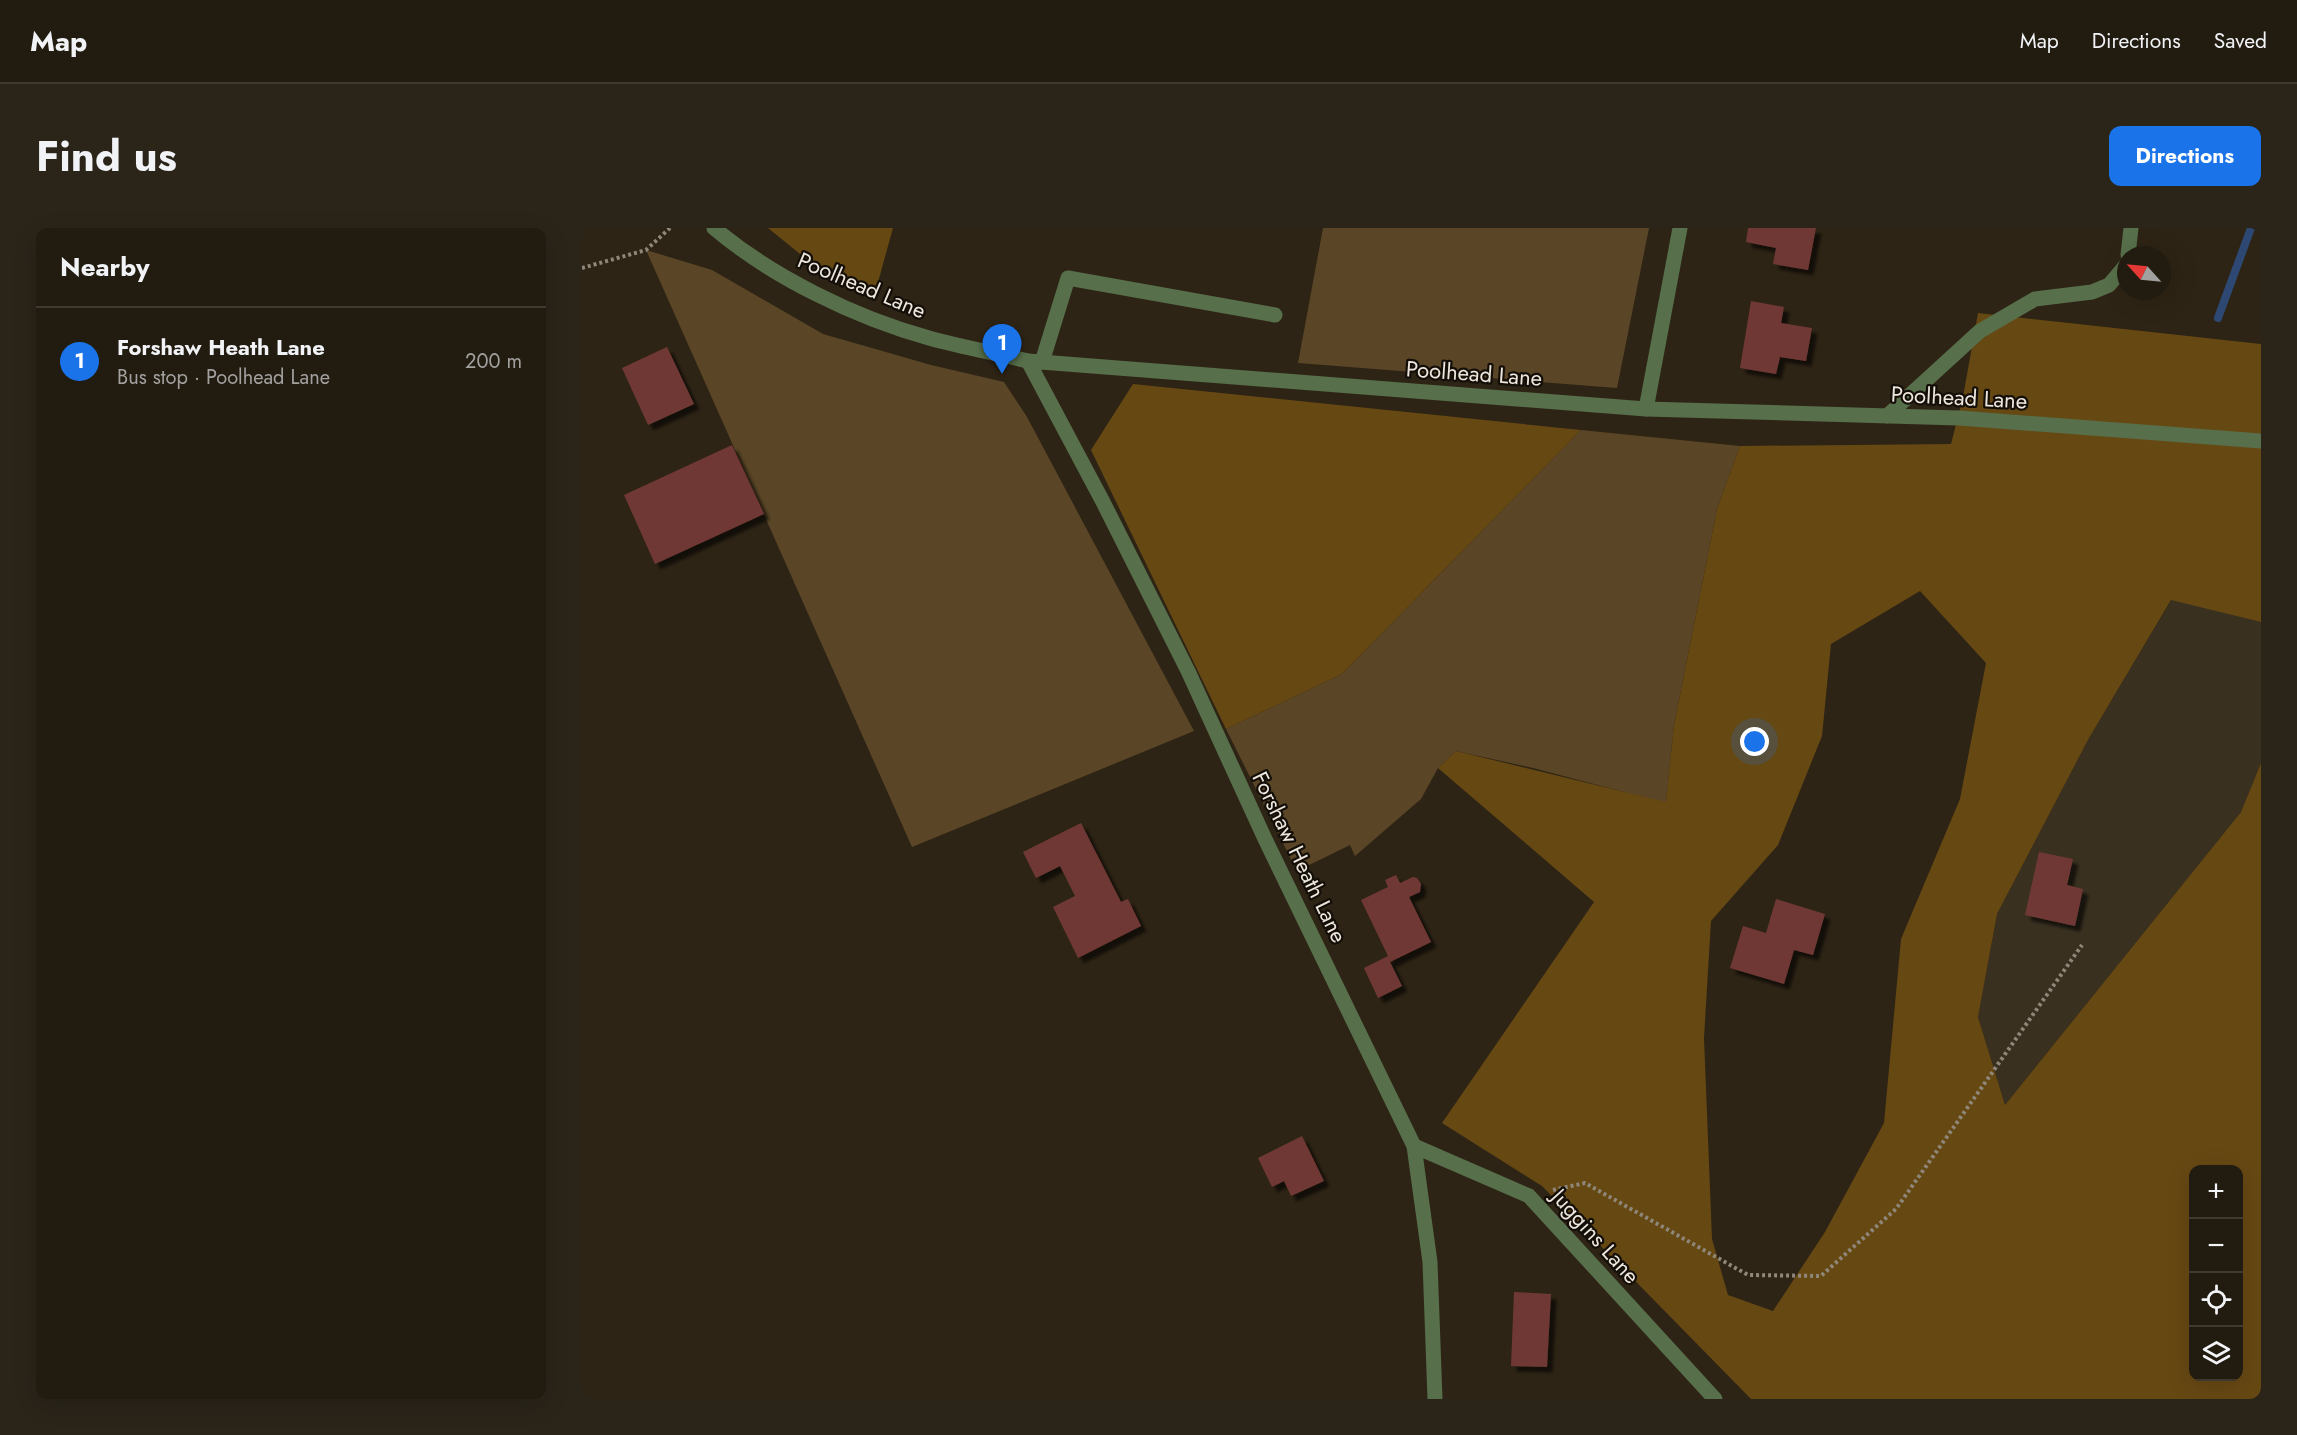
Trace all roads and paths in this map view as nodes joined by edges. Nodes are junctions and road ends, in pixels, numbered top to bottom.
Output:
1 (670, 228) edge
2 (714, 228) edge
3 (1680, 228) edge
4 (2131, 228) edge
5 (2129, 246) edge
6 (582, 268) edge
7 (2117, 276) edge
8 (1275, 315) dead end
9 (1035, 361) junction
10 (1646, 409) junction
11 (1887, 416) junction
12 (2261, 441) edge
13 (2082, 945) dead end
14 (1414, 1146) junction
15 (1529, 1196) junction
16 (1435, 1399) edge
17 (1715, 1399) edge

1 - 6 path
2 - 9 street, Poolhead Lane
3 - 10 street
4 - 5 street
7 - 11 street
8 - 9 street
9 - 10 street, Poolhead Lane
9 - 14 street, Forshaw Heath Lane
10 - 11 street, Poolhead Lane
11 - 12 street, Poolhead Lane
13 - 15 path
14 - 15 street, Juggins Lane
14 - 16 street, Forshaw Heath Lane
15 - 17 street, Juggins Lane

